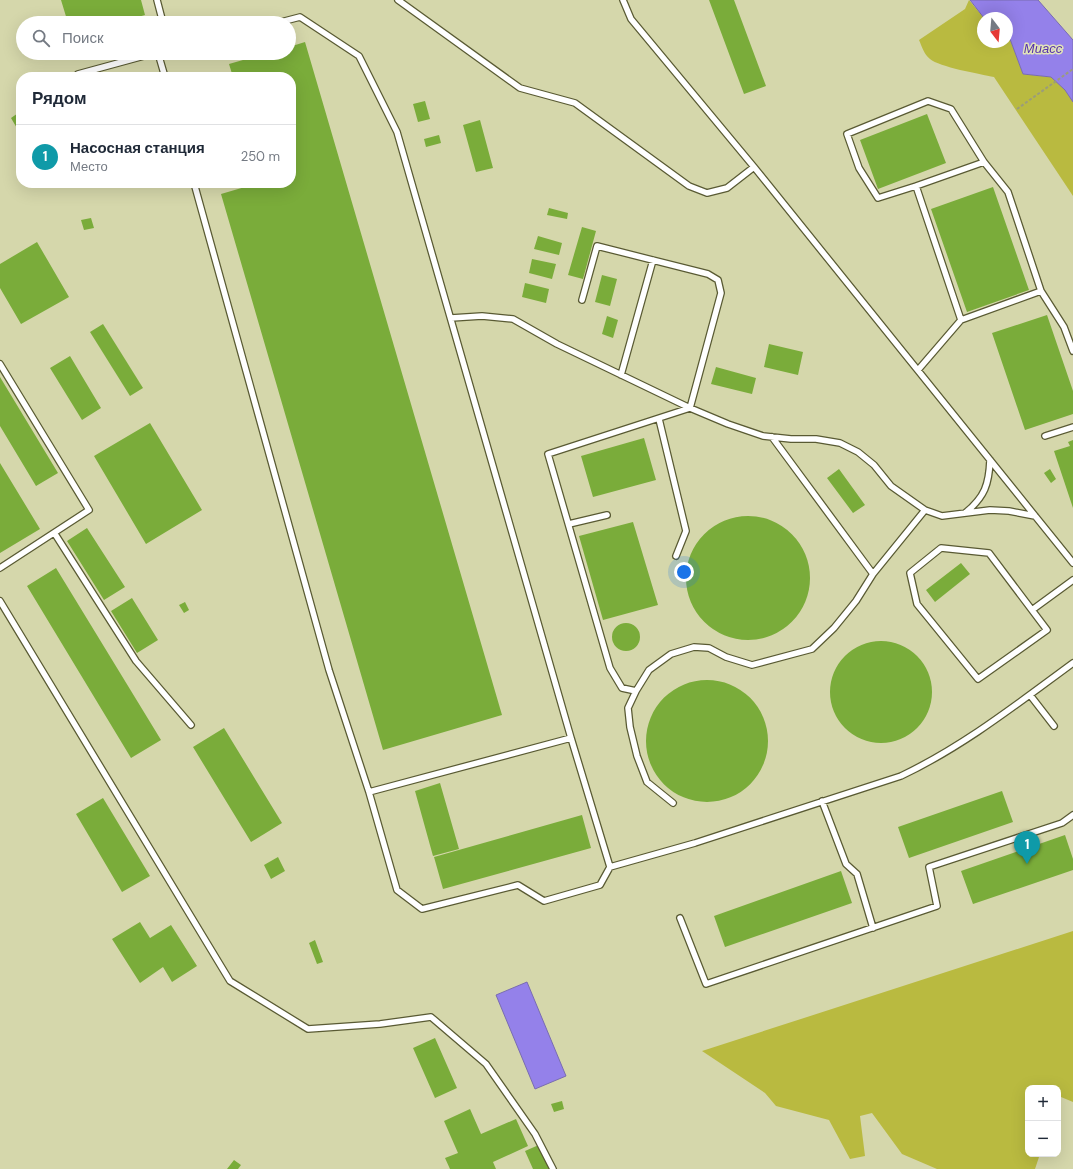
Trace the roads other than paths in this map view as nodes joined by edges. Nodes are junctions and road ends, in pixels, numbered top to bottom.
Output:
1 (156, 0) edge
2 (398, 0) edge
3 (623, 0) edge
4 (161, 16) edge
5 (296, 18) edge
6 (129, 60) edge
7 (160, 60) edge
8 (85, 72) edge
9 (164, 72) edge
10 (984, 162) junction
11 (754, 167) junction
12 (916, 186) junction
13 (195, 188) edge
14 (653, 260) junction
15 (1040, 291) junction
16 (582, 300) dead end
17 (451, 318) junction
18 (961, 320) junction
19 (1073, 351) edge
20 (0, 364) edge
21 (918, 370) junction
22 (621, 375) junction
23 (690, 408) junction
24 (659, 419) junction
25 (1073, 427) edge
26 (1045, 436) dead end
27 (772, 437) junction
28 (990, 460) junction
29 (925, 510) junction
30 (964, 514) junction
31 (608, 515) dead end
32 (1035, 516) junction
33 (568, 524) junction
34 (55, 534) junction
35 (676, 556) dead end
36 (1073, 563) edge
37 (0, 568) edge
38 (873, 574) junction
39 (1073, 580) edge
40 (0, 601) edge
41 (1032, 610) junction
42 (1073, 663) edge
43 (636, 691) junction
44 (1030, 695) junction
45 (191, 725) dead end
46 (1054, 726) dead end
47 (571, 738) junction
48 (369, 792) junction
49 (822, 801) junction
50 (673, 803) dead end
51 (1072, 818) edge
52 (610, 868) junction
53 (680, 918) dead end
54 (873, 928) junction
55 (553, 1169) edge

1 - 4 lane
2 - 11 lane
3 - 11 lane
5 - 17 lane
6 - 8 lane
7 - 9 lane
10 - 12 lane
10 - 12 lane
10 - 15 lane
11 - 21 lane
12 - 18 lane
13 - 48 lane
14 - 16 lane
14 - 22 lane
14 - 23 lane
15 - 18 lane
15 - 19 lane
17 - 22 lane
17 - 47 lane
18 - 21 lane
20 - 34 lane
21 - 28 lane
22 - 23 lane
23 - 24 lane
23 - 27 lane
24 - 33 lane
24 - 35 lane
25 - 26 lane
27 - 29 lane
27 - 38 lane
28 - 30 lane
28 - 32 lane
29 - 30 lane
29 - 38 lane
30 - 32 lane
31 - 33 lane
32 - 36 lane
33 - 43 lane
34 - 37 lane
34 - 45 lane
38 - 43 lane
39 - 41 lane
40 - 55 lane
41 - 41 lane
42 - 44 lane
43 - 50 lane
44 - 46 lane
44 - 49 lane
47 - 48 lane
47 - 52 lane
48 - 52 lane
49 - 52 lane
49 - 54 lane
51 - 54 lane
53 - 54 lane

